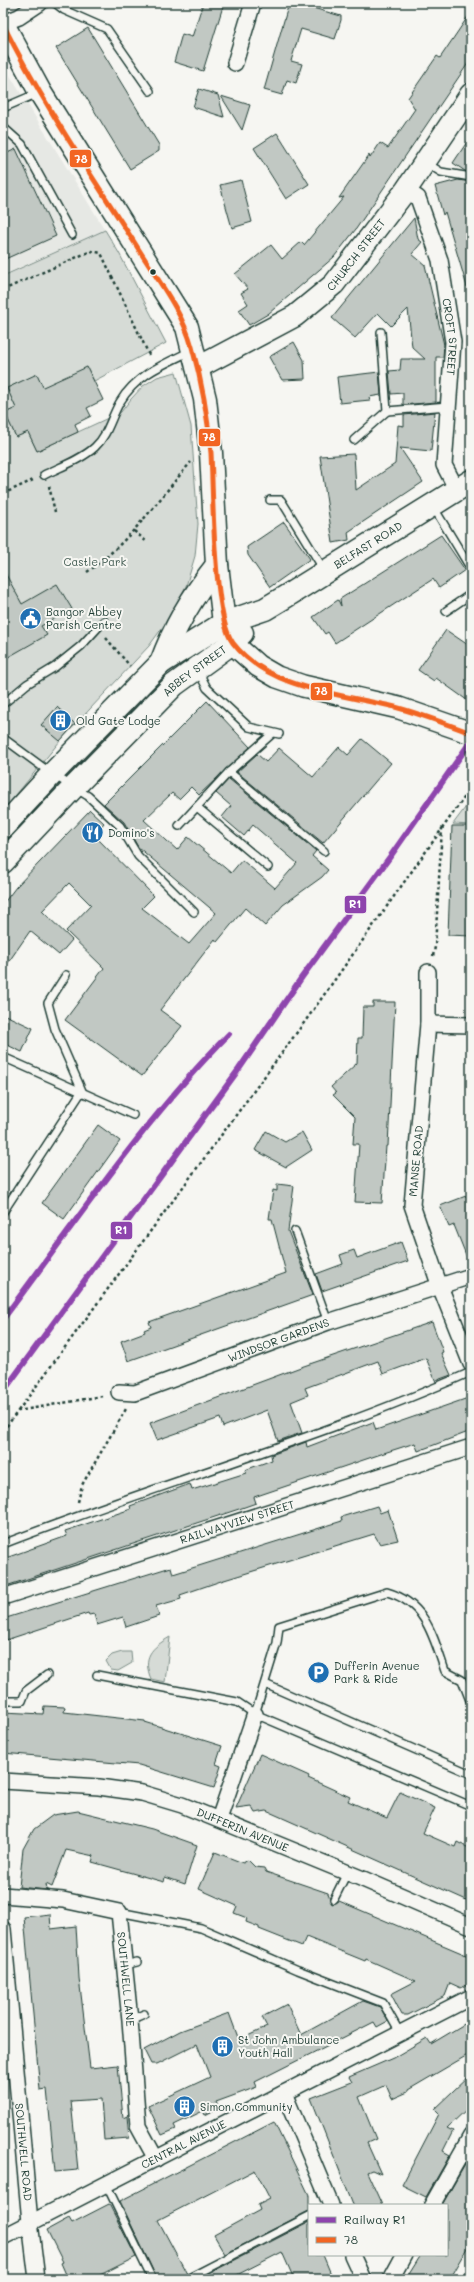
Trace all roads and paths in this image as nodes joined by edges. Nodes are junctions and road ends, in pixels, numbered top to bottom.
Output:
1 (40, 3) edge
2 (55, 3) edge
3 (252, 3) edge
4 (3, 23) edge
5 (235, 63) dead end
6 (150, 91) dead end
7 (40, 92) junction
8 (471, 94) edge
9 (3, 108) edge
10 (3, 127) edge
11 (424, 162) junction
12 (471, 177) edge
13 (406, 190) junction
14 (72, 235) dead end
15 (3, 290) edge
16 (381, 332) dead end
17 (195, 359) junction
18 (155, 369) junction
19 (448, 406) junction
20 (387, 411) junction
21 (354, 440) dead end
22 (193, 460) dead end
23 (44, 475) junction
24 (467, 484) edge
25 (3, 494) edge
26 (270, 500) dead end
27 (432, 504) junction
28 (55, 512) dead end
29 (134, 531) junction
30 (147, 542) dead end
31 (217, 565) junction
32 (471, 569) edge
33 (87, 572) dead end
34 (326, 572) junction
35 (471, 594) edge
36 (265, 609) joint
37 (446, 611) dead end
38 (104, 622) dead end
39 (98, 628) junction
40 (228, 633) junction
41 (161, 663) junction
42 (196, 667) junction
43 (132, 669) dead end
44 (3, 704) edge
45 (471, 733) edge
46 (272, 734) junction
47 (280, 734) dead end
48 (3, 738) edge
49 (229, 772) junction
50 (52, 774) junction
51 (73, 788) junction
52 (471, 788) edge
53 (196, 807) junction
54 (179, 826) dead end
55 (442, 826) junction
56 (3, 827) edge
57 (324, 851) dead end
58 (3, 862) edge
59 (268, 867) dead end
60 (194, 912) dead end
61 (428, 972) joint
62 (66, 975) dead end
63 (428, 1024) junction
64 (471, 1025) edge
65 (3, 1058) edge
66 (82, 1092) junction
67 (134, 1115) dead end
68 (3, 1212) edge
69 (295, 1231) dead end
70 (471, 1276) edge
71 (439, 1284) junction
72 (328, 1322) junction
73 (471, 1364) edge
74 (471, 1372) edge
75 (118, 1392) joint
76 (135, 1393) junction
77 (18, 1412) junction
78 (3, 1431) edge
79 (471, 1447) edge
80 (74, 1516) junction
81 (3, 1544) edge
82 (3, 1598) edge
83 (97, 1674) dead end
84 (47, 1675) dead end
85 (265, 1684) junction
86 (3, 1701) edge
87 (471, 1703) edge
88 (255, 1714) junction
89 (471, 1774) edge
90 (3, 1781) edge
91 (471, 1806) edge
92 (219, 1819) junction
93 (347, 1873) junction
94 (3, 1895) edge
95 (334, 1899) dead end
96 (119, 1912) junction
97 (471, 1926) edge
98 (3, 1929) edge
99 (471, 1997) edge
100 (144, 2014) dead end
101 (130, 2020) junction
102 (400, 2033) junction
103 (284, 2093) junction
104 (471, 2136) edge
105 (156, 2159) junction
106 (106, 2184) junction
107 (331, 2204) edge
108 (433, 2204) edge
109 (308, 2217) edge
110 (30, 2222) junction
111 (3, 2237) edge
112 (352, 2256) edge
113 (403, 2256) edge
114 (37, 2279) edge
115 (152, 2279) edge
116 (187, 2279) edge
117 (363, 2279) edge
118 (391, 2279) edge

1 - 4 street
2 - 6 lane
3 - 5 street
4 - 7 main road
7 - 9 lane
7 - 17 main road
8 - 11 main road, CHURCH STREET
10 - 14 lane
11 - 12 lane
11 - 13 main road, CHURCH STREET
13 - 17 main road, CHURCH STREET
13 - 19 street, CROFT STREET
15 - 18 path
16 - 20 lane
17 - 18 lane
17 - 31 main road
18 - 23 lane
19 - 20 lane
19 - 24 street, CROFT STREET
20 - 21 lane
22 - 29 path
23 - 25 path
23 - 28 path
24 - 27 main road, BELFAST ROAD
26 - 34 lane
27 - 32 lane
27 - 34 main road, BELFAST ROAD
29 - 30 path
29 - 33 path
31 - 40 main road
31 - 41 main road
34 - 36 main road, BELFAST ROAD
35 - 37 lane
36 - 40 main road, ABBEY STREET
38 - 39 lane
39 - 43 path
39 - 44 lane
40 - 41 main road, ABBEY STREET
40 - 42 main road, ABBEY STREET
40 - 45 main road
41 - 50 main road, ABBEY STREET
42 - 46 lane
42 - 51 main road, ABBEY STREET
46 - 47 lane
46 - 49 lane
48 - 50 lane
49 - 53 lane
49 - 57 lane
50 - 51 lane
50 - 56 main road, ABBEY STREET
51 - 58 main road, ABBEY STREET
51 - 60 lane
52 - 55 path
53 - 54 lane
53 - 59 lane
55 - 61 path
55 - 77 path
61 - 63 street, MANSE ROAD
62 - 66 lane
63 - 64 street
63 - 71 street, MANSE ROAD
65 - 66 lane
66 - 67 lane
66 - 68 lane
69 - 72 lane
70 - 71 street, WINDSOR GARDENS
71 - 72 street, WINDSOR GARDENS
71 - 73 street, MANSE ROAD
72 - 76 street, WINDSOR GARDENS
74 - 80 lane
75 - 76 street, WINDSOR GARDENS
75 - 77 path
76 - 80 path
77 - 78 path
79 - 82 street, RAILWAYVIEW STREET
80 - 81 lane
83 - 88 lane
84 - 86 lane
85 - 87 lane
85 - 88 lane
85 - 89 lane
88 - 91 lane
88 - 92 street
90 - 92 street, DUFFERIN AVENUE
92 - 93 street, DUFFERIN AVENUE
93 - 95 lane
93 - 97 street, DUFFERIN AVENUE
94 - 96 street
96 - 101 street, SOUTHWELL LANE
96 - 102 lane
98 - 110 street, SOUTHWELL ROAD
99 - 102 street, CENTRAL AVENUE
100 - 101 lane
101 - 105 street, SOUTHWELL LANE
102 - 103 street, CENTRAL AVENUE
103 - 105 street, CENTRAL AVENUE
103 - 107 street
104 - 108 street
105 - 106 street, CENTRAL AVENUE
106 - 110 street, CENTRAL AVENUE
106 - 115 lane
109 - 116 lane
110 - 111 street, CENTRAL AVENUE
110 - 114 street, SOUTHWELL ROAD
112 - 117 street
113 - 118 street

